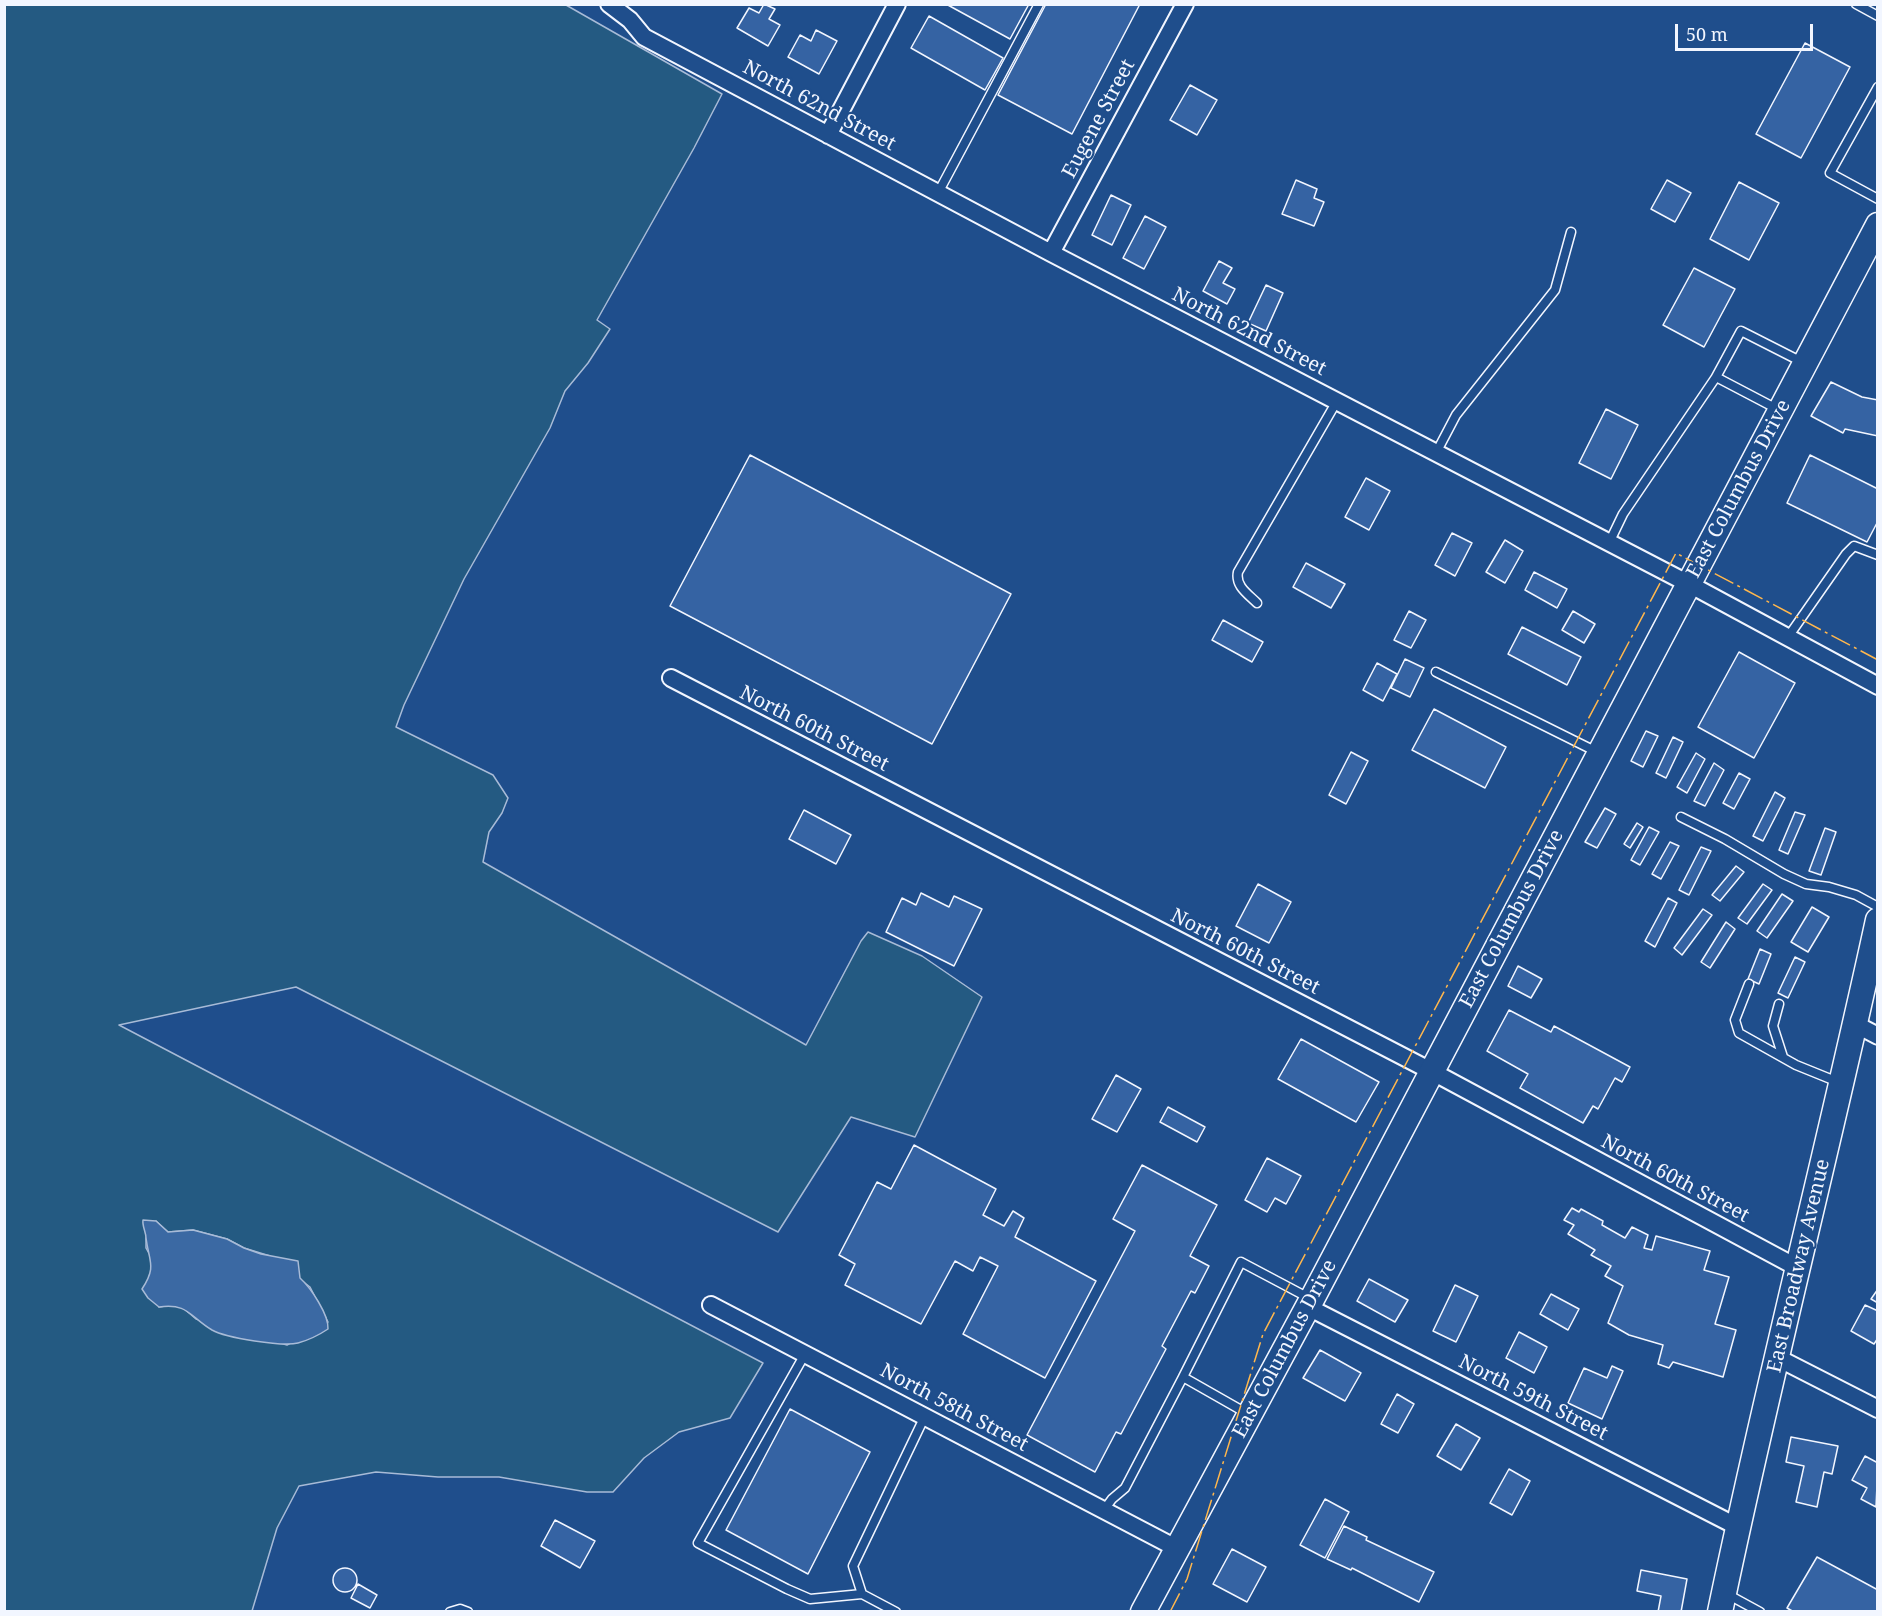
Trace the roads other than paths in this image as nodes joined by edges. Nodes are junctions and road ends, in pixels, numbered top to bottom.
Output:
1 (609, 4) edge
2 (897, 4) edge
3 (1039, 4) edge
4 (1185, 4) edge
5 (1856, 4) edge
6 (629, 12) edge
7 (1878, 16) edge
8 (1878, 87) edge
9 (828, 135) junction
10 (938, 193) junction
11 (1878, 199) edge
12 (1878, 225) edge
13 (1571, 232) dead end
14 (1051, 253) junction
15 (1804, 364) junction
16 (1716, 377) junction
17 (1337, 401) junction
18 (1780, 411) junction
19 (1436, 453) junction
20 (1609, 543) junction
21 (1878, 555) edge
22 (1689, 584) junction
23 (1257, 603) dead end
24 (1788, 637) junction
25 (1436, 672) dead end
26 (671, 678) dead end
27 (1878, 686) edge
28 (1599, 753) junction
29 (1681, 817) dead end
30 (1878, 907) edge
31 (1878, 920) edge
32 (1749, 984) dead end
33 (1779, 1004) dead end
34 (1855, 1024) junction
35 (1878, 1036) edge
36 (1783, 1058) junction
37 (1431, 1071) junction
38 (1841, 1083) junction
39 (1798, 1268) junction
40 (1310, 1303) junction
41 (711, 1305) dead end
42 (806, 1354) junction
43 (1778, 1358) junction
44 (1183, 1377) junction
45 (1878, 1409) edge
46 (1250, 1415) junction
47 (924, 1416) junction
48 (1104, 1510) junction
49 (1738, 1527) junction
50 (1178, 1549) junction
51 (862, 1594) junction
52 (1722, 1602) edge
53 (450, 1611) edge
54 (468, 1611) edge
55 (896, 1611) edge
56 (1143, 1611) edge
57 (1760, 1611) edge

1 - 6 street, North 62nd Street
2 - 9 street
3 - 10 lane
4 - 14 street, Eugene Street
5 - 7 lane
6 - 9 street, North 62nd Street
8 - 11 lane
9 - 10 street, North 62nd Street
10 - 14 street, North 62nd Street
12 - 15 main road, East Columbus Drive
13 - 19 lane
14 - 17 street, North 62nd Street
15 - 16 lane
15 - 18 main road, East Columbus Drive
16 - 18 lane
16 - 20 lane
17 - 19 street, North 62nd Street
17 - 23 lane
18 - 22 main road, East Columbus Drive
19 - 20 street, North 62nd Street
20 - 22 street, North 62nd Street
21 - 24 lane
22 - 24 street, North 62nd Street
22 - 28 main road, East Columbus Drive
24 - 27 street, North 62nd Street
25 - 28 lane
26 - 37 street, North 60th Street
28 - 37 main road, East Columbus Drive
29 - 30 lane
31 - 34 main road, East Broadway Avenue
32 - 36 lane
33 - 36 lane
34 - 35 street
34 - 38 main road, East Broadway Avenue
36 - 38 lane
37 - 39 street, North 60th Street
37 - 40 main road, East Columbus Drive
38 - 39 main road, East Broadway Avenue
39 - 43 main road, East Broadway Avenue
40 - 44 lane
40 - 46 main road, East Columbus Drive
40 - 49 street, North 59th Street
41 - 42 street, North 58th Street
42 - 47 street, North 58th Street
42 - 51 lane
43 - 45 street
43 - 49 main road, East Broadway Avenue
44 - 46 lane
44 - 48 lane
46 - 50 main road, East Columbus Drive
47 - 48 street, North 58th Street
47 - 51 lane
48 - 50 street, North 58th Street
49 - 52 main road, East Broadway Avenue
50 - 56 main road, East Columbus Drive
51 - 55 lane
52 - 57 lane
53 - 54 lane

